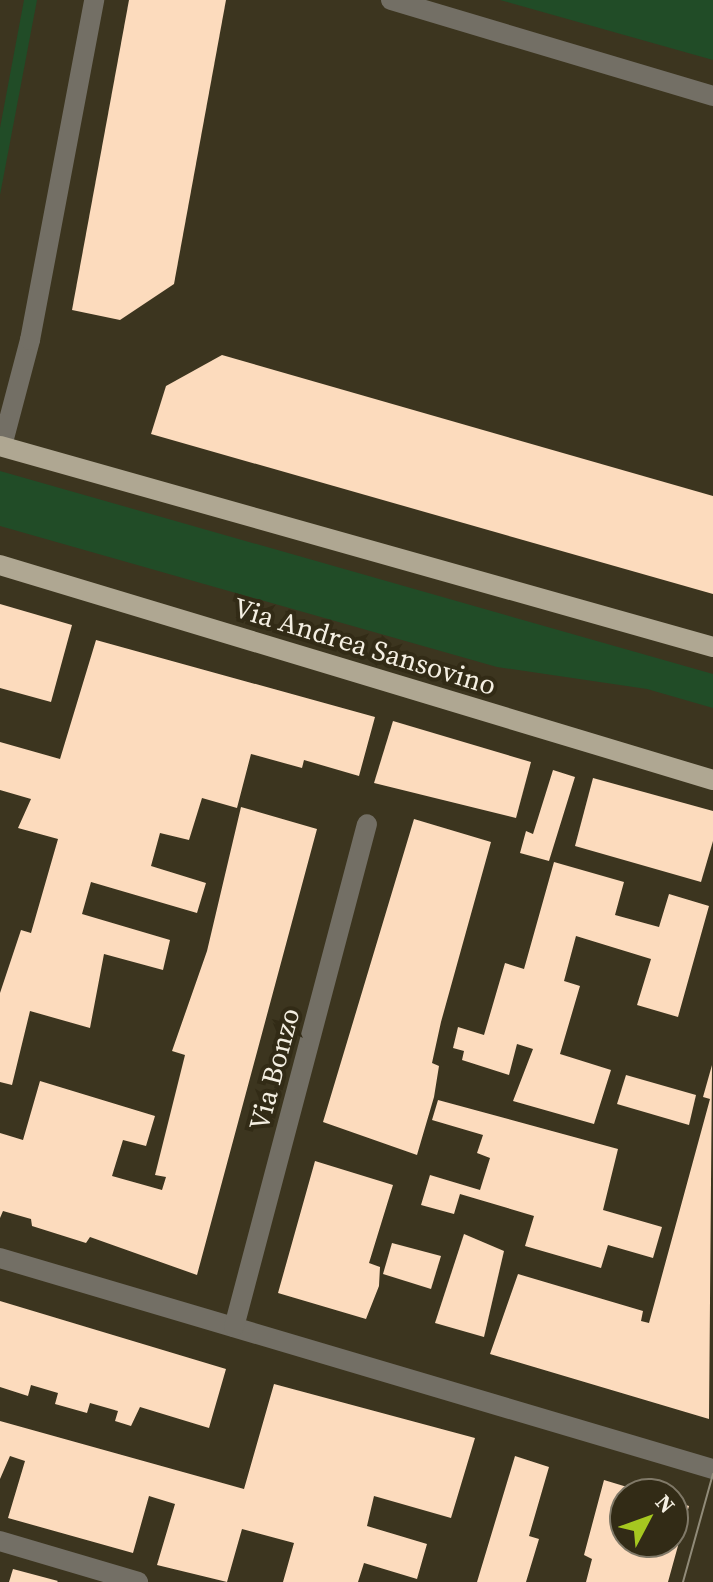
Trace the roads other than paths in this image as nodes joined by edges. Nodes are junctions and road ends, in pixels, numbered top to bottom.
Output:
1 (94, 0) edge
2 (391, 0) edge
3 (713, 96) edge
4 (1, 446) edge
5 (0, 565) edge
6 (713, 647) edge
7 (713, 780) edge
8 (367, 824) dead end
9 (0, 1258) edge
10 (234, 1327) junction
11 (713, 1469) edge
12 (0, 1541) edge
13 (138, 1582) edge

1 - 4 street
2 - 3 street
4 - 6 main road
5 - 7 main road, Via Andrea Sansovino
8 - 10 street, Via Bonzo
9 - 10 street
10 - 11 street
12 - 13 street

